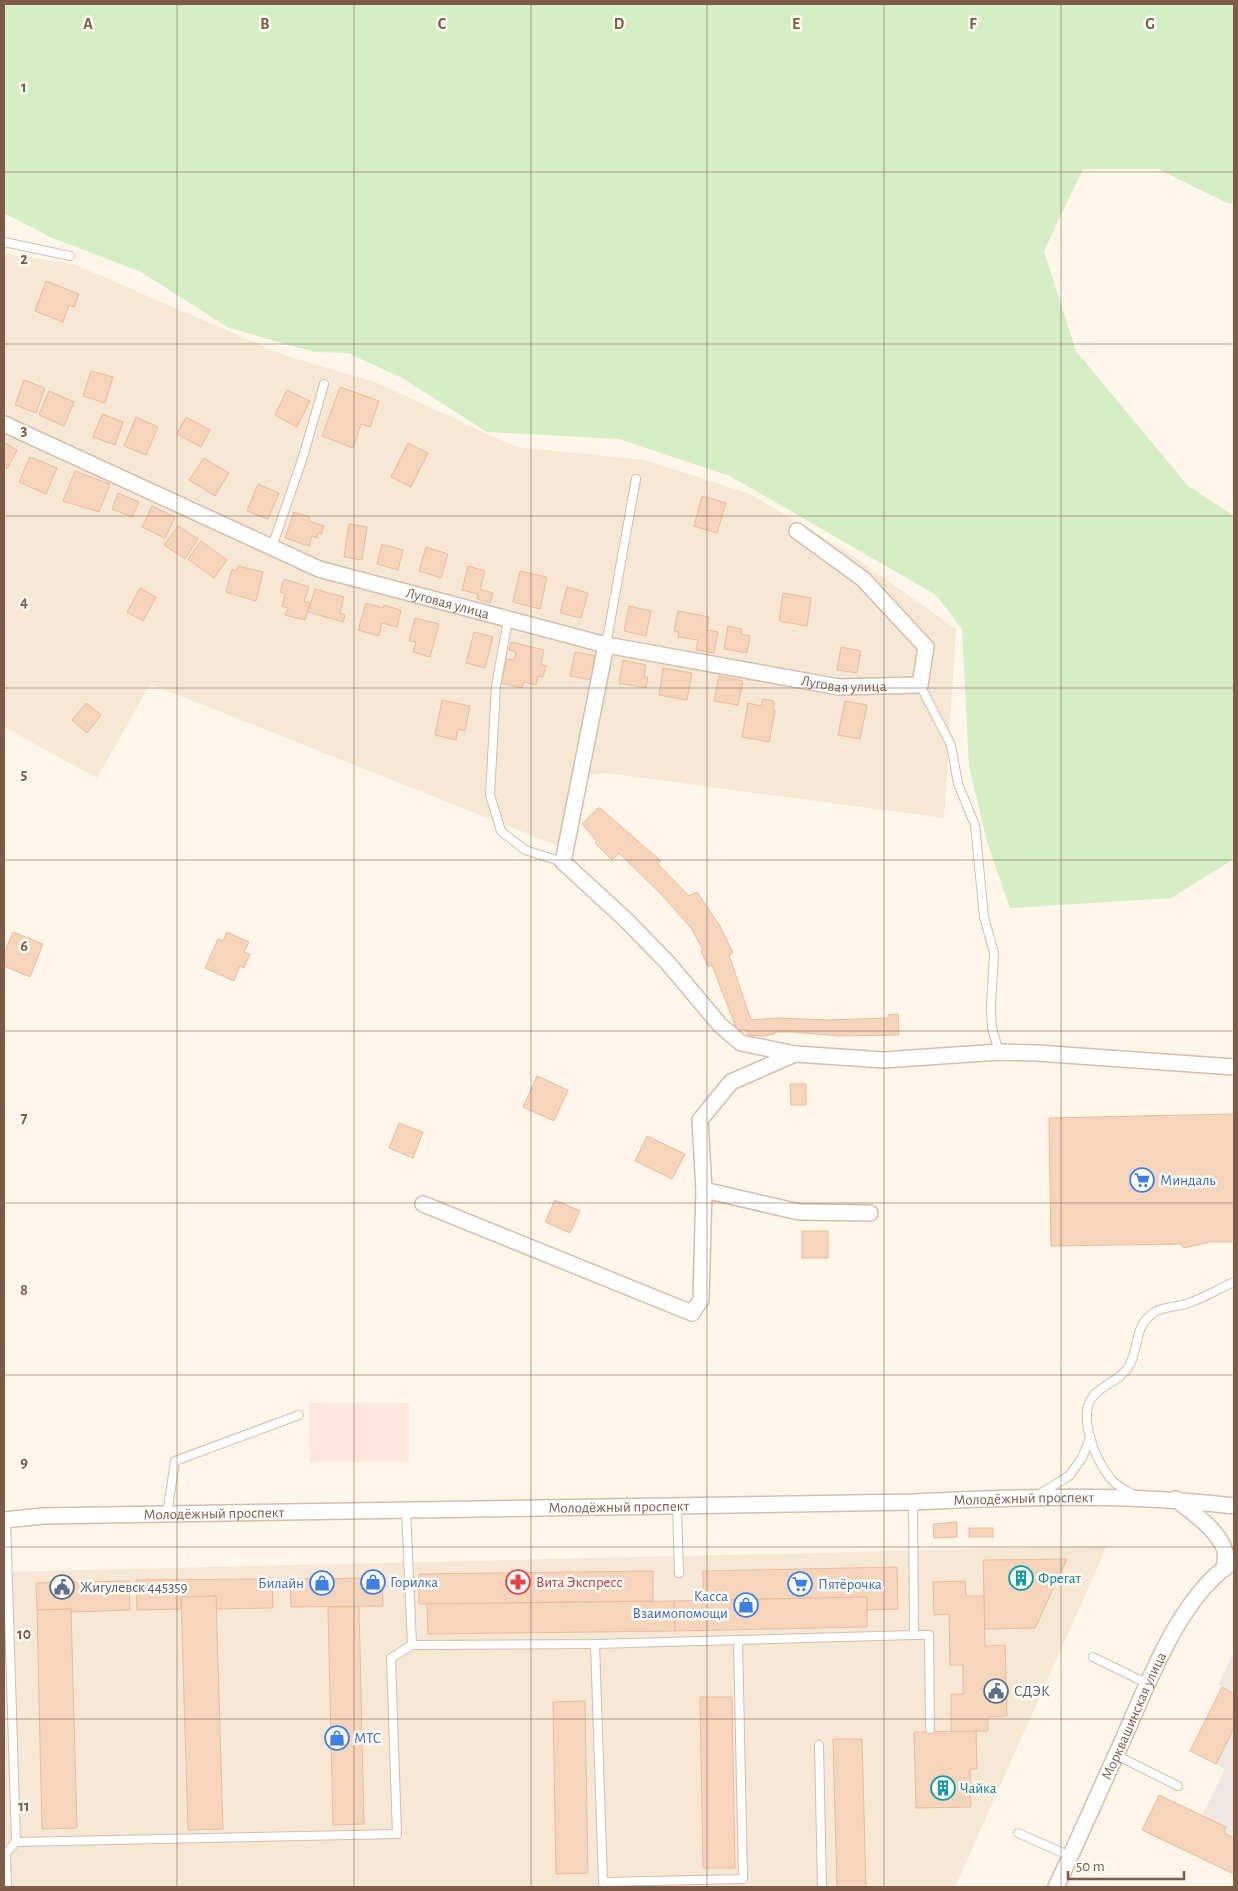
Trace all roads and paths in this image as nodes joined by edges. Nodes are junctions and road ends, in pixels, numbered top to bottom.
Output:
1 (4, 242) edge
2 (70, 256) dead end
3 (324, 384) dead end
4 (4, 424) edge
5 (636, 479) dead end
6 (797, 531) dead end
7 (272, 547) junction
8 (508, 620) junction
9 (606, 644) junction
10 (920, 685) junction
11 (563, 862) junction
12 (999, 1052) junction
13 (795, 1054) junction
14 (1234, 1067) edge
15 (704, 1190) junction
16 (423, 1204) dead end
17 (870, 1212) dead end
18 (1234, 1282) edge
19 (299, 1415) dead end
20 (1090, 1438) junction
21 (1035, 1496) junction
22 (1140, 1499) junction
23 (1176, 1499) junction
24 (913, 1502) junction
25 (677, 1506) junction
26 (1234, 1506) edge
27 (406, 1510) junction
28 (167, 1514) junction
29 (5, 1520) edge
30 (1229, 1565) edge
31 (679, 1573) dead end
32 (6, 1628) edge
33 (914, 1635) junction
34 (738, 1640) junction
35 (595, 1644) junction
36 (412, 1645) junction
37 (1093, 1657) dead end
38 (1148, 1684) junction
39 (7, 1698) edge
40 (930, 1730) dead end
41 (819, 1745) dead end
42 (1116, 1755) junction
43 (1178, 1786) dead end
44 (1018, 1833) dead end
45 (16, 1842) junction
46 (5, 1852) edge
47 (1070, 1856) junction
48 (720, 1883) edge
49 (7, 1887) edge
50 (822, 1887) edge
51 (1056, 1887) edge

1 - 2 lane
3 - 7 lane
4 - 7 street, Луговая улица
5 - 9 lane
6 - 10 street
7 - 8 street, Луговая улица
8 - 9 street, Луговая улица
8 - 11 lane
9 - 10 street, Луговая улица
9 - 11 street
10 - 12 lane
11 - 13 street
12 - 13 street
12 - 14 street
13 - 15 street
15 - 16 street
15 - 17 street
18 - 20 lane
19 - 28 lane
20 - 21 lane
20 - 22 lane
21 - 22 street, Молодёжный проспект
21 - 24 street, Молодёжный проспект
22 - 23 street, Молодёжный проспект
23 - 26 street, Молодёжный проспект
23 - 30 street
24 - 25 street, Молодёжный проспект
24 - 33 lane
25 - 27 street, Молодёжный проспект
25 - 31 lane
27 - 28 street, Молодёжный проспект
27 - 36 lane
28 - 29 street, Молодёжный проспект
29 - 32 lane
30 - 38 street, Морквашинская улица
32 - 39 lane
33 - 34 lane
33 - 40 lane
34 - 35 lane
34 - 48 lane
35 - 36 lane
35 - 48 lane
36 - 45 lane
37 - 38 lane
38 - 42 street, Морквашинская улица
39 - 45 lane
41 - 50 lane
42 - 43 lane
42 - 47 street, Морквашинская улица
44 - 47 lane
45 - 46 lane
46 - 49 lane
47 - 51 street, Морквашинская улица

